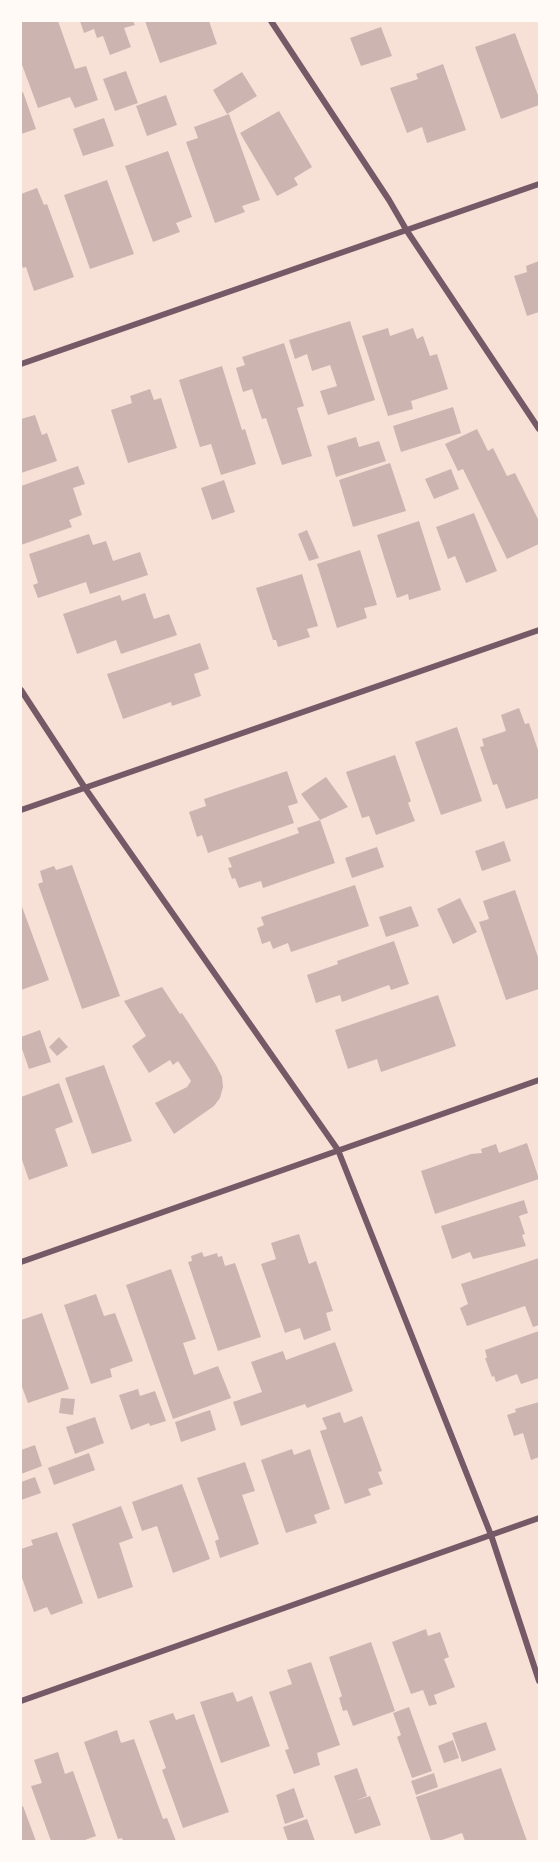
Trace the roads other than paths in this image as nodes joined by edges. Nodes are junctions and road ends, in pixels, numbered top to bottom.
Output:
1 (271, 21) edge
2 (539, 184) edge
3 (407, 231) junction
4 (21, 364) edge
5 (539, 429) edge
6 (539, 630) edge
7 (21, 690) edge
8 (85, 788) junction
9 (21, 810) edge
10 (539, 1080) edge
11 (338, 1150) junction
12 (21, 1262) edge
13 (539, 1518) edge
14 (490, 1535) junction
15 (539, 1681) edge
16 (21, 1701) edge

1 - 3 street
2 - 3 street
3 - 4 street
3 - 5 street
6 - 8 street
7 - 8 street
8 - 9 street
8 - 11 street
10 - 11 street
11 - 12 street
11 - 14 street
13 - 14 street
14 - 15 street
14 - 16 street

